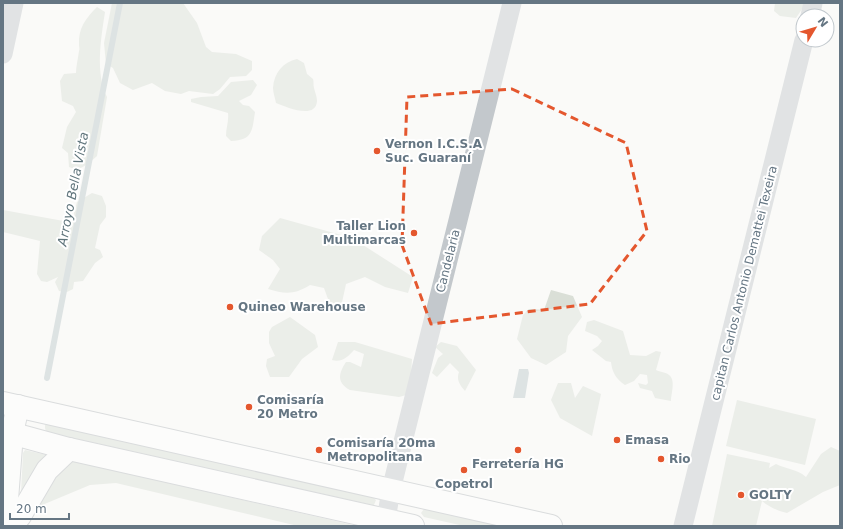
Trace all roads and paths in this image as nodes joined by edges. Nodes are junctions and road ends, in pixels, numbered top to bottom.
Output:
1 (14, 3) edge
2 (512, 3) edge
3 (802, 48) edge
4 (3, 54) edge
5 (11, 405) edge
6 (7, 432) edge
7 (70, 449) junction
8 (391, 490) junction
9 (3, 517) edge
10 (386, 520) junction
11 (12, 526) edge
12 (413, 526) edge
13 (551, 526) edge
14 (683, 526) edge

1 - 4 street
2 - 8 street, Candelaria
3 - 14 street, capitan Carlos Antonio Demattei Texeira
5 - 6 main road
5 - 8 main road
6 - 7 main road
6 - 9 main road
7 - 10 main road
7 - 11 main road
8 - 10 street, Candelaria
8 - 13 main road
10 - 12 main road

